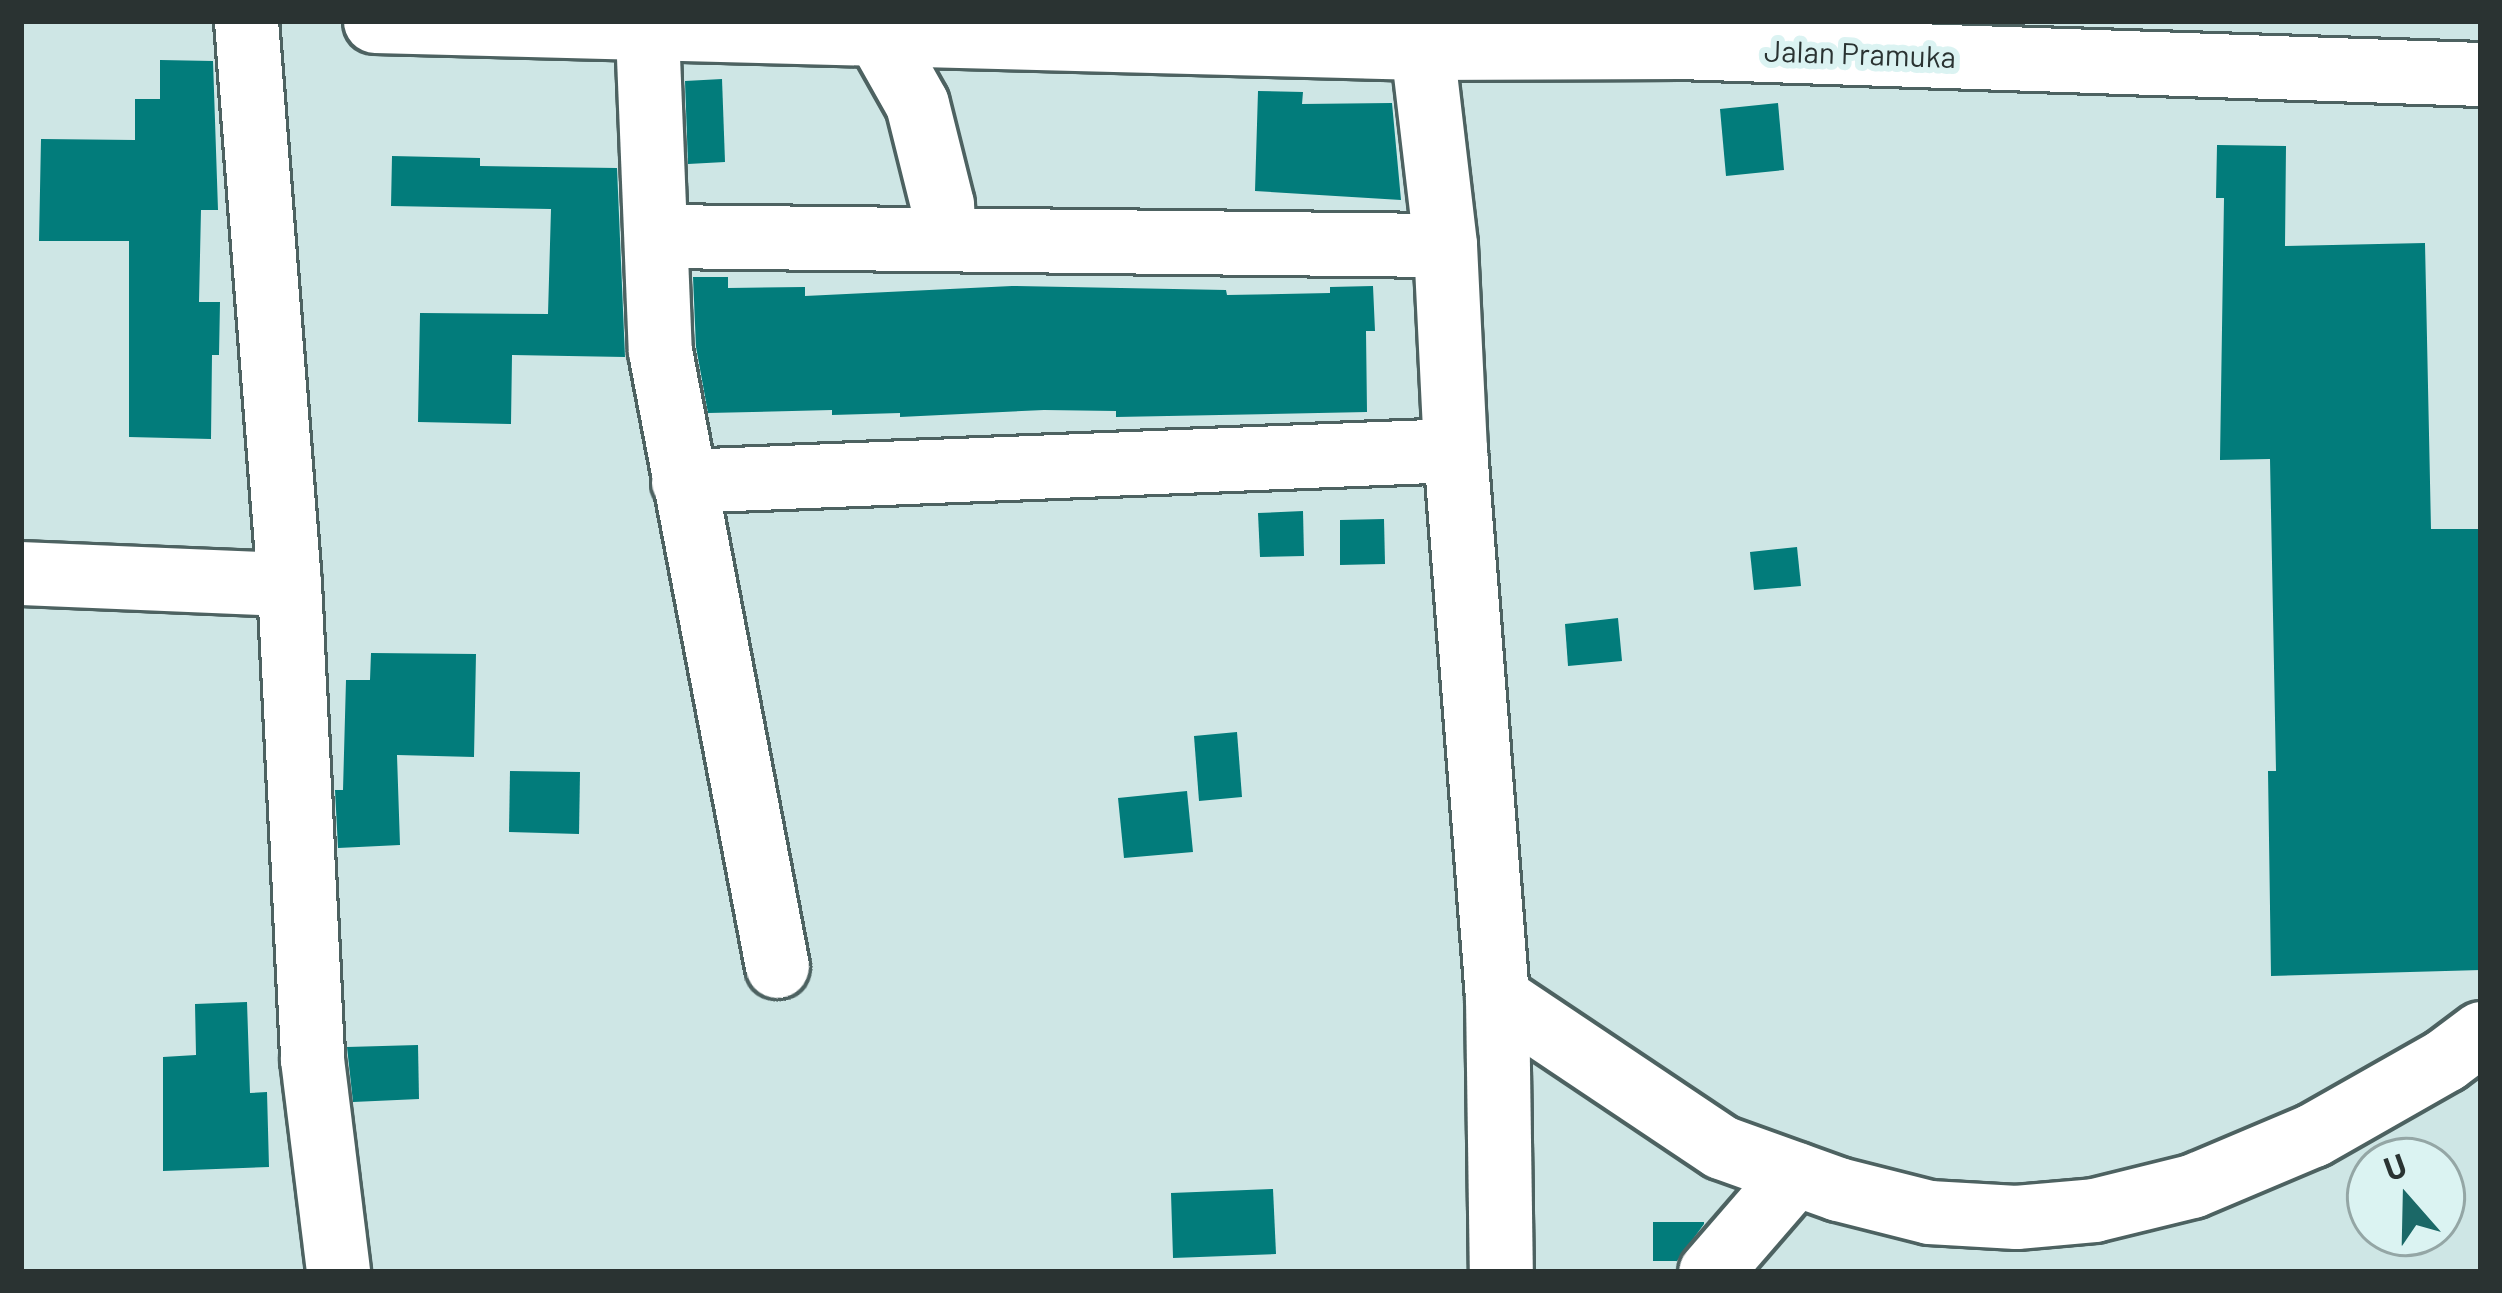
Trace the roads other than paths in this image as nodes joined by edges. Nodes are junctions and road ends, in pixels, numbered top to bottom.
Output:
1 (246, 21) edge
2 (375, 21) edge
3 (685, 27) edge
4 (878, 33) junction
5 (1679, 34) edge
6 (1422, 48) junction
7 (2481, 74) edge
8 (658, 236) junction
9 (944, 239) junction
10 (1445, 245) junction
11 (1455, 450) junction
12 (682, 481) junction
13 (21, 574) edge
14 (289, 584) junction
15 (777, 967) dead end
16 (1497, 997) junction
17 (2481, 1033) edge
18 (1795, 1174) junction
19 (338, 1272) edge
20 (1501, 1272) edge
21 (1710, 1272) edge

1 - 14 street
2 - 3 street, Jalan Pramuka
3 - 4 street, Jalan Pramuka
3 - 8 street
4 - 6 street, Jalan Pramuka
4 - 9 street
5 - 6 street, Jalan Pramuka
5 - 7 street, Jalan Pramuka
6 - 10 street
8 - 9 street
8 - 12 street
9 - 10 street
10 - 11 street
11 - 12 street
11 - 16 street
12 - 15 street
13 - 14 street
14 - 19 street
16 - 18 street
16 - 20 street
17 - 18 street
18 - 21 street

